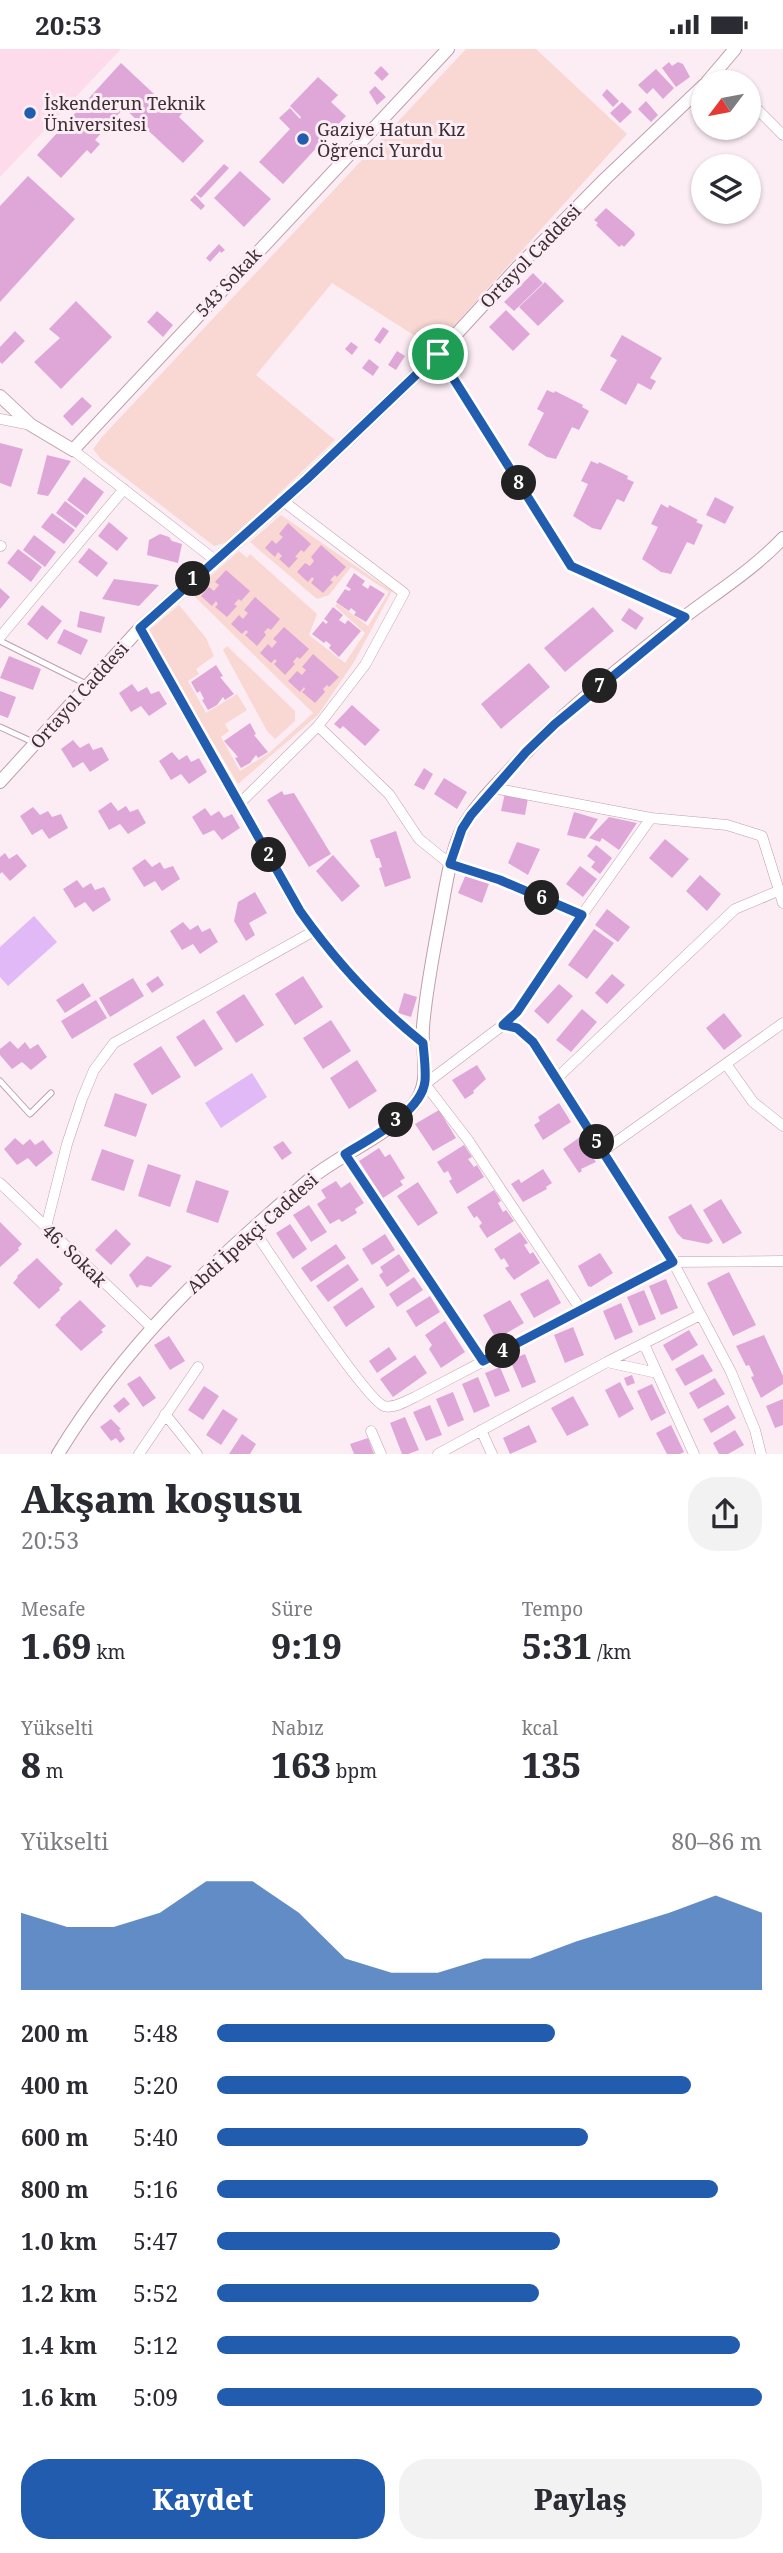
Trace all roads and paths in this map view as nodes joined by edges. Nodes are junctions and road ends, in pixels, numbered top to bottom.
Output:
1 (447, 49) edge
2 (735, 49) edge
3 (719, 70) edge
4 (691, 97) edge
5 (761, 113) edge
6 (783, 135) edge
7 (438, 354) junction
8 (0, 396) edge
9 (0, 419) edge
10 (32, 425) junction
11 (73, 450) junction
12 (124, 489) junction
13 (283, 501) junction
14 (783, 538) edge
15 (215, 560) junction
16 (685, 617) junction
17 (140, 628) junction
18 (0, 639) edge
19 (89, 685) junction
20 (318, 726) junction
21 (0, 727) edge
22 (35, 743) junction
23 (0, 782) edge
24 (493, 787) junction
25 (240, 803) junction
26 (651, 818) junction
27 (450, 864) junction
28 (778, 891) junction
29 (783, 903) edge
30 (582, 915) junction
31 (314, 931) junction
32 (783, 1023) edge
33 (503, 1025) junction
34 (423, 1043) junction
35 (726, 1063) junction
36 (556, 1078) junction
37 (0, 1081) edge
38 (425, 1084) junction
39 (51, 1093) dead end
40 (783, 1126) edge
41 (603, 1151) junction
42 (345, 1154) junction
43 (0, 1183) edge
44 (46, 1227) junction
45 (253, 1229) junction
46 (783, 1261) edge
47 (673, 1262) junction
48 (581, 1310) junction
49 (700, 1315) junction
50 (151, 1327) junction
51 (643, 1344) junction
52 (483, 1361) junction
53 (607, 1362) junction
54 (198, 1367) dead end
55 (657, 1373) junction
56 (165, 1415) junction
57 (481, 1430) junction
58 (371, 1431) dead end
59 (58, 1454) edge
60 (139, 1454) edge
61 (197, 1454) edge
62 (381, 1454) edge
63 (438, 1454) edge
64 (492, 1454) edge
65 (694, 1454) edge
66 (761, 1454) edge

1 - 11 street, 543 Sokak
2 - 3 street, Ortayol Caddesi
4 - 7 street, Ortayol Caddesi
5 - 6 street
7 - 13 street, Ortayol Caddesi
7 - 16 street
8 - 10 street
9 - 10 street
10 - 11 street
11 - 12 street
12 - 15 street
12 - 18 street
13 - 15 street, Ortayol Caddesi
13 - 20 street
14 - 16 street
15 - 17 street, Ortayol Caddesi
16 - 24 street
17 - 19 street, Ortayol Caddesi
17 - 25 street
18 - 19 lane
19 - 22 street, Ortayol Caddesi
20 - 25 street
20 - 27 street
21 - 22 lane
22 - 23 street, Ortayol Caddesi
24 - 26 street
24 - 27 street
25 - 31 street
26 - 28 street
26 - 30 street
27 - 30 street
27 - 34 street
28 - 29 street
28 - 36 street
30 - 33 street
31 - 34 street
31 - 44 street
32 - 35 street
33 - 36 street
33 - 38 street
34 - 38 street
35 - 40 street
35 - 41 street
36 - 41 street
37 - 39 lane
38 - 42 street, Abdi İpekçi Caddesi
38 - 48 street
41 - 47 street
42 - 45 street, Abdi İpekçi Caddesi
42 - 52 street
43 - 44 street, 46. Sokak
44 - 50 street, 46. Sokak
45 - 50 street, Abdi İpekçi Caddesi
45 - 52 street
46 - 47 street
47 - 48 street
47 - 49 street
48 - 52 street
49 - 51 street
49 - 66 street
50 - 59 street, Abdi İpekçi Caddesi
51 - 53 street
51 - 55 street
53 - 55 street
53 - 57 street
54 - 56 street
55 - 65 street
56 - 60 street
56 - 61 street
57 - 63 street
57 - 64 street
58 - 62 street

